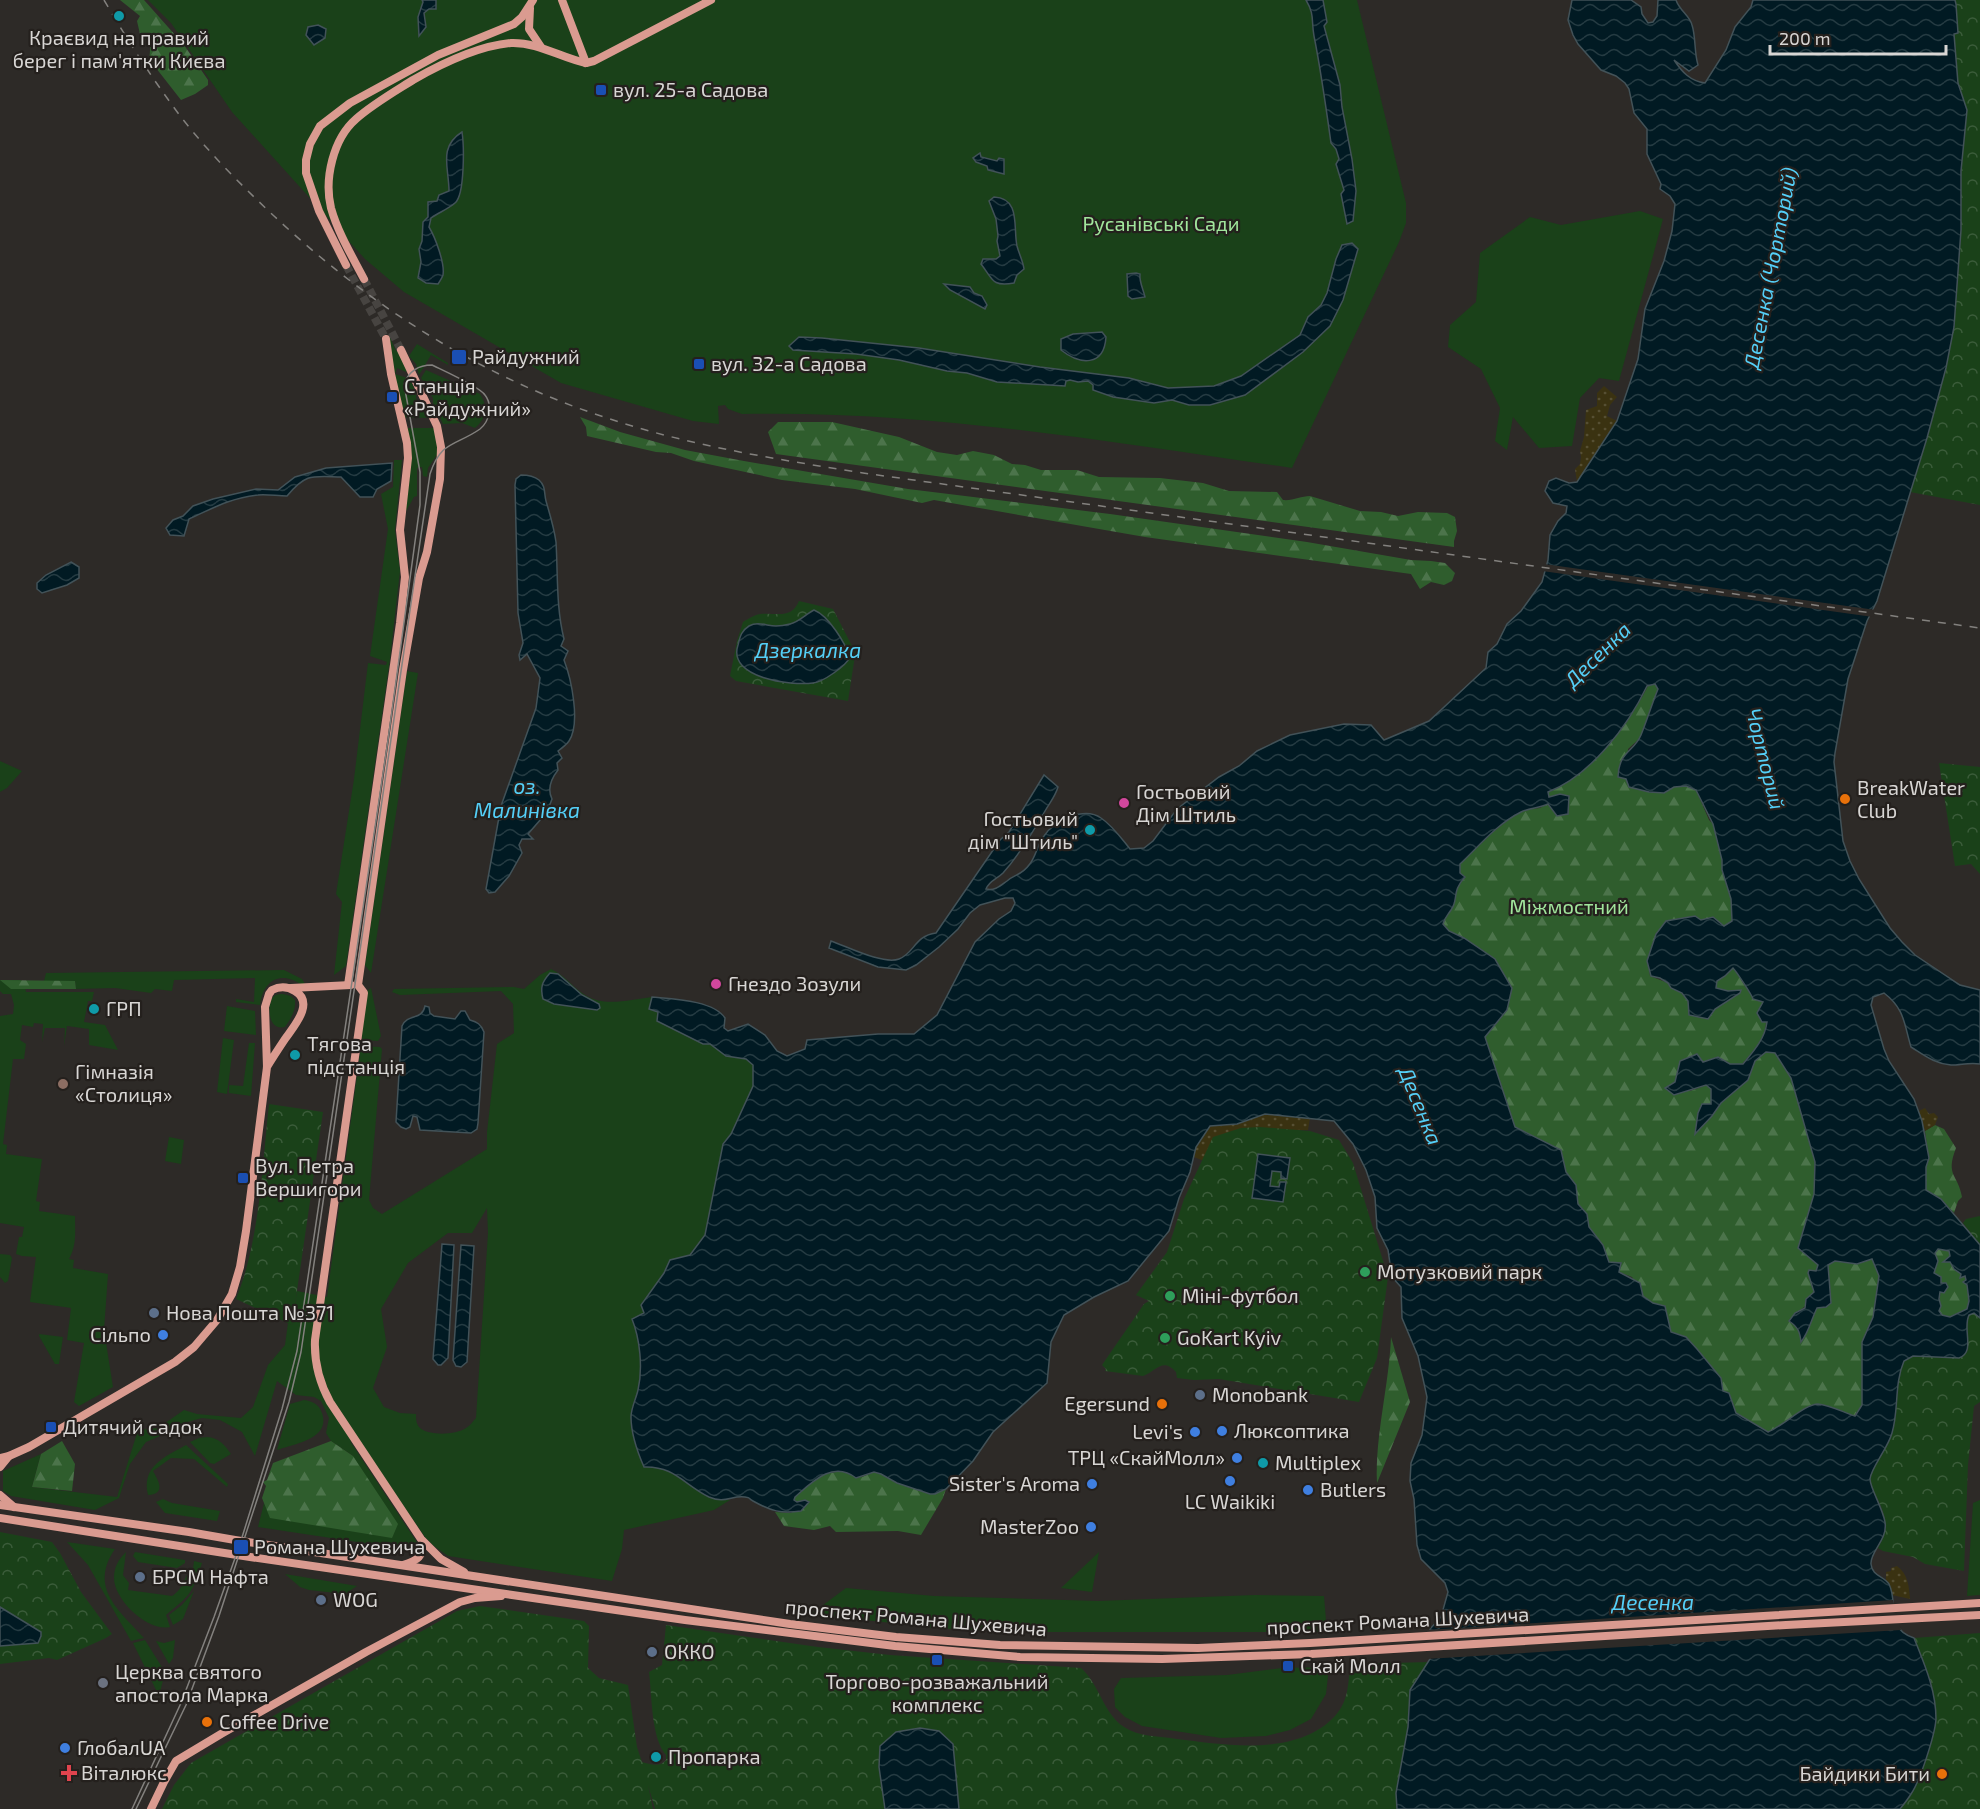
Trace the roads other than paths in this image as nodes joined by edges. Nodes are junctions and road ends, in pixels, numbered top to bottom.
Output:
1 (562, 0) edge
2 (711, 0) edge
3 (532, 2) edge
4 (541, 47) junction
5 (586, 63) junction
6 (346, 265) tunnel mouth
7 (364, 279) tunnel mouth
8 (386, 339) tunnel mouth
9 (401, 350) tunnel mouth
10 (358, 984) junction
11 (348, 985) junction
12 (313, 986) junction
13 (290, 988) junction
14 (302, 997) junction
15 (266, 1035) junction
16 (284, 1040) junction
17 (267, 1067) junction
18 (4, 1457) edge
19 (0, 1467) edge
20 (0, 1495) edge
21 (0, 1505) edge
22 (15, 1508) junction
23 (0, 1518) edge
24 (421, 1539) junction
25 (401, 1565) junction
26 (471, 1576) junction
27 (514, 1595) junction
28 (1978, 1604) edge
29 (1977, 1615) edge
30 (151, 1809) edge

1 - 5 main road
2 - 5 main road
3 - 4 main road
3 - 6 main road
4 - 5 main road
4 - 7 main road
8 - 11 main road
9 - 10 main road
10 - 11 main road
10 - 24 main road
11 - 12 main road
12 - 13 main road
12 - 14 main road
13 - 14 main road
13 - 15 main road
14 - 16 main road
15 - 16 main road
15 - 17 main road
16 - 17 main road
17 - 18 main road
18 - 19 main road
20 - 22 main road
21 - 22 main road, проспект Романа Шухевича
22 - 25 main road, проспект Романа Шухевича
23 - 27 main road, проспект Романа Шухевича
24 - 25 main road
24 - 26 main road
25 - 26 main road, проспект Романа Шухевича
26 - 28 main road, проспект Романа Шухевича
27 - 29 main road, проспект Романа Шухевича
27 - 30 main road

